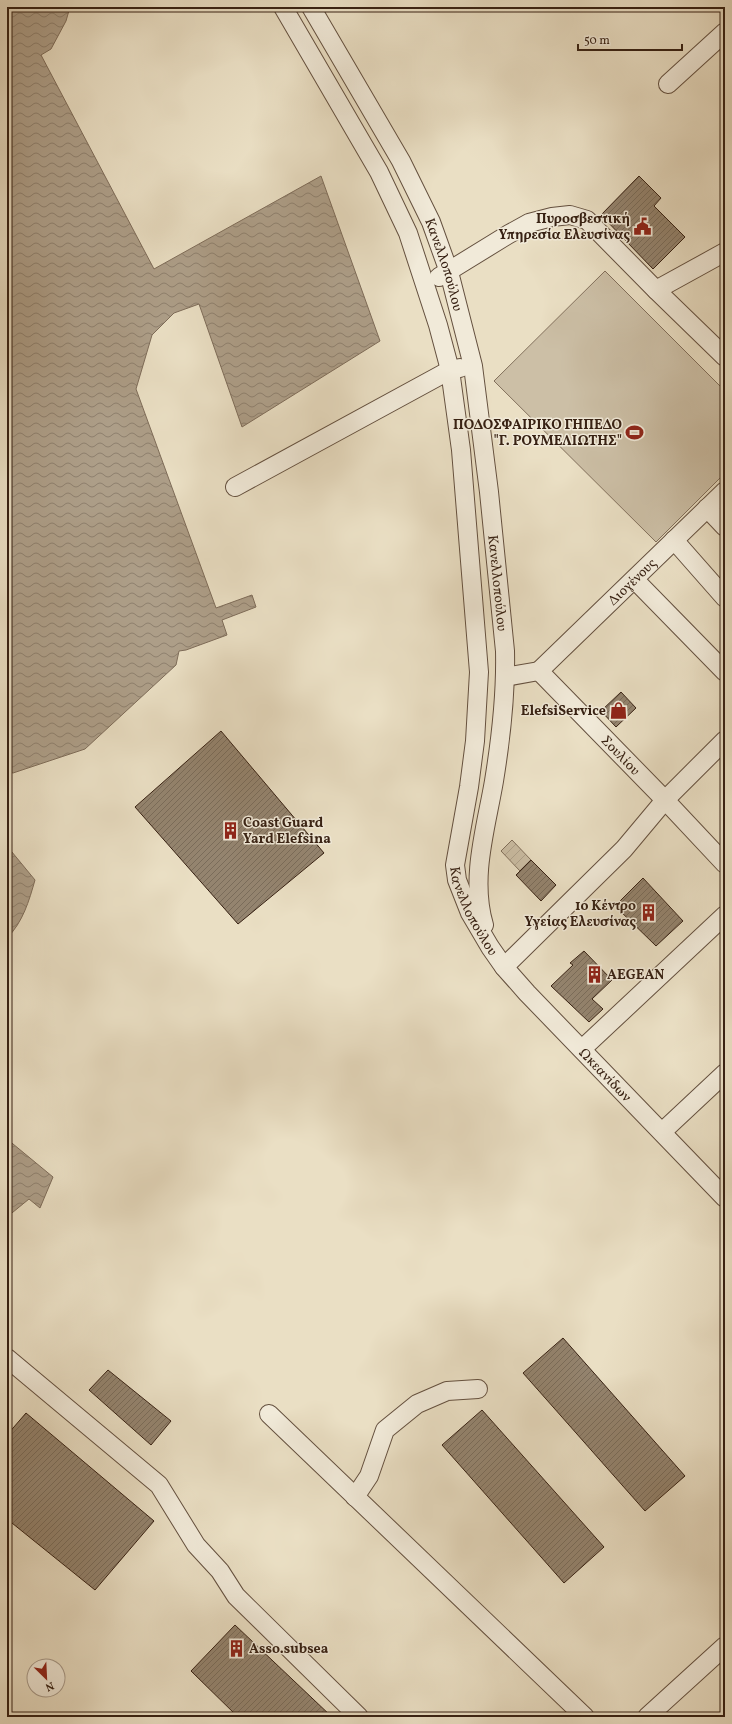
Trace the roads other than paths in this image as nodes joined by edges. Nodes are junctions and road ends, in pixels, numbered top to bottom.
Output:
1 (283, 7) edge
2 (311, 7) edge
3 (725, 32) edge
4 (668, 84) dead end
5 (725, 252) edge
6 (449, 272) junction
7 (426, 284) junction
8 (656, 290) junction
9 (725, 357) edge
10 (473, 366) junction
11 (450, 370) junction
12 (235, 487) dead end
13 (725, 491) edge
14 (707, 508) junction
15 (725, 527) edge
16 (674, 540) junction
17 (635, 580) junction
18 (725, 598) edge
19 (539, 671) junction
20 (725, 672) edge
21 (506, 677) junction
22 (725, 740) edge
23 (665, 800) junction
24 (725, 864) edge
25 (725, 915) edge
26 (490, 947) junction
27 (504, 967) junction
28 (582, 1049) junction
29 (725, 1073) edge
30 (662, 1132) junction
31 (725, 1198) edge
32 (7, 1358) edge
33 (478, 1388) dead end
34 (269, 1414) dead end
35 (355, 1497) junction
36 (725, 1646) edge
37 (359, 1717) edge
38 (585, 1717) edge
39 (647, 1717) edge

1 - 7 street, Κανελλοπούλου
2 - 6 street, Κανελλοπούλου
3 - 4 street
5 - 8 street
6 - 7 street
6 - 8 street
6 - 10 street, Κανελλοπούλου
7 - 11 street, Κανελλοπούλου
8 - 9 street
10 - 11 street
10 - 21 street, Κανελλοπούλου
11 - 12 street
11 - 26 street, Κανελλοπούλου
13 - 14 street, Διογένους
14 - 15 street
14 - 16 street, Διογένους
16 - 17 street, Διογένους
16 - 18 street
17 - 19 street, Διογένους
17 - 20 street
19 - 21 street
19 - 23 street, Σουλίου
21 - 26 street, Κανελλοπούλου
22 - 23 street
23 - 24 street, Σουλίου
23 - 27 street
25 - 28 street
26 - 27 street, Ωκεανίδων
27 - 28 street, Ωκεανίδων
28 - 30 street, Ωκεανίδων
29 - 30 street
30 - 31 street, Ωκεανίδων
32 - 37 street
33 - 35 street
34 - 35 street
35 - 38 street
36 - 39 street

